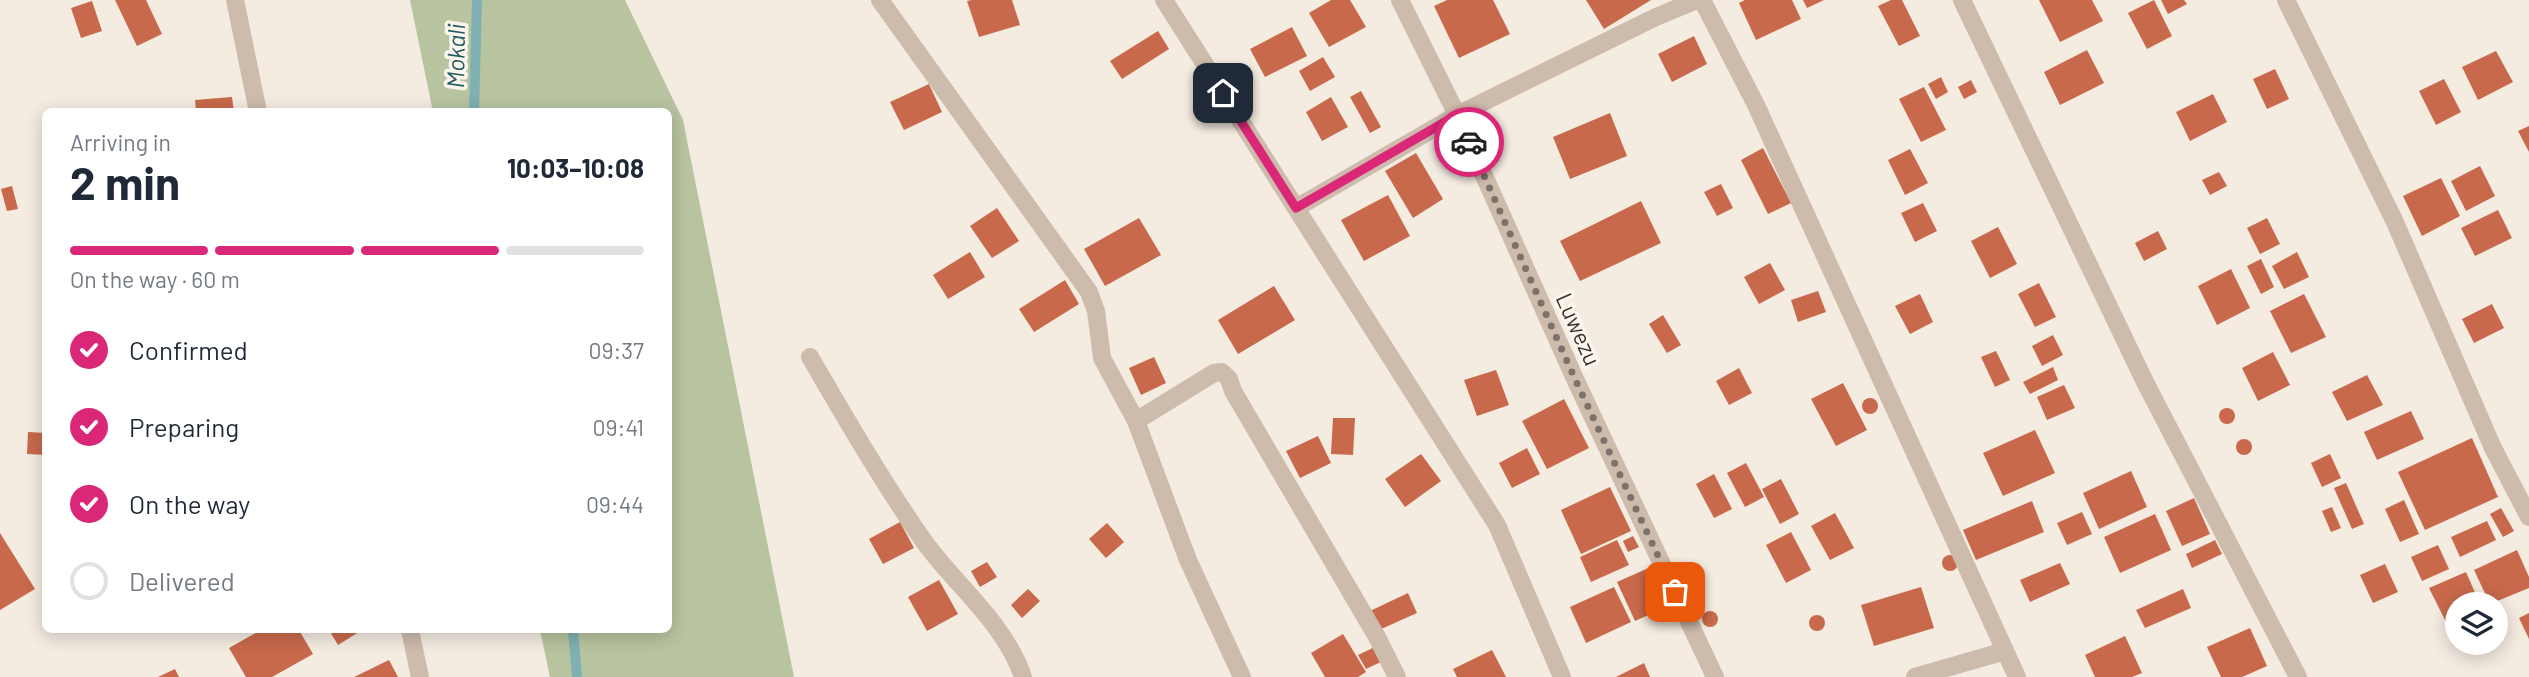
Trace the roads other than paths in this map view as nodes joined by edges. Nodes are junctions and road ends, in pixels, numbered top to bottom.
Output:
1 (235, 0) edge
2 (880, 0) edge
3 (1164, 0) edge
4 (1399, 0) edge
5 (1699, 0) edge
6 (1962, 0) edge
7 (2286, 0) edge
8 (257, 108) edge
9 (1457, 115) junction
10 (1296, 208) junction
11 (810, 357) dead end
12 (1136, 421) junction
13 (2529, 517) edge
14 (411, 633) edge
15 (2005, 651) junction
16 (421, 677) edge
17 (1023, 677) edge
18 (1242, 677) edge
19 (1397, 677) edge
20 (1562, 677) edge
21 (1715, 677) edge
22 (1915, 677) edge
23 (2017, 677) edge
24 (2298, 677) edge

1 - 8 street
2 - 12 street
3 - 10 street
4 - 9 street, Luwezu
5 - 9 street
5 - 15 street
6 - 24 street
7 - 13 street
9 - 10 street
9 - 21 street, Luwezu
10 - 20 street
11 - 17 street
12 - 18 street
12 - 19 street
14 - 16 street
15 - 22 street
15 - 23 street

